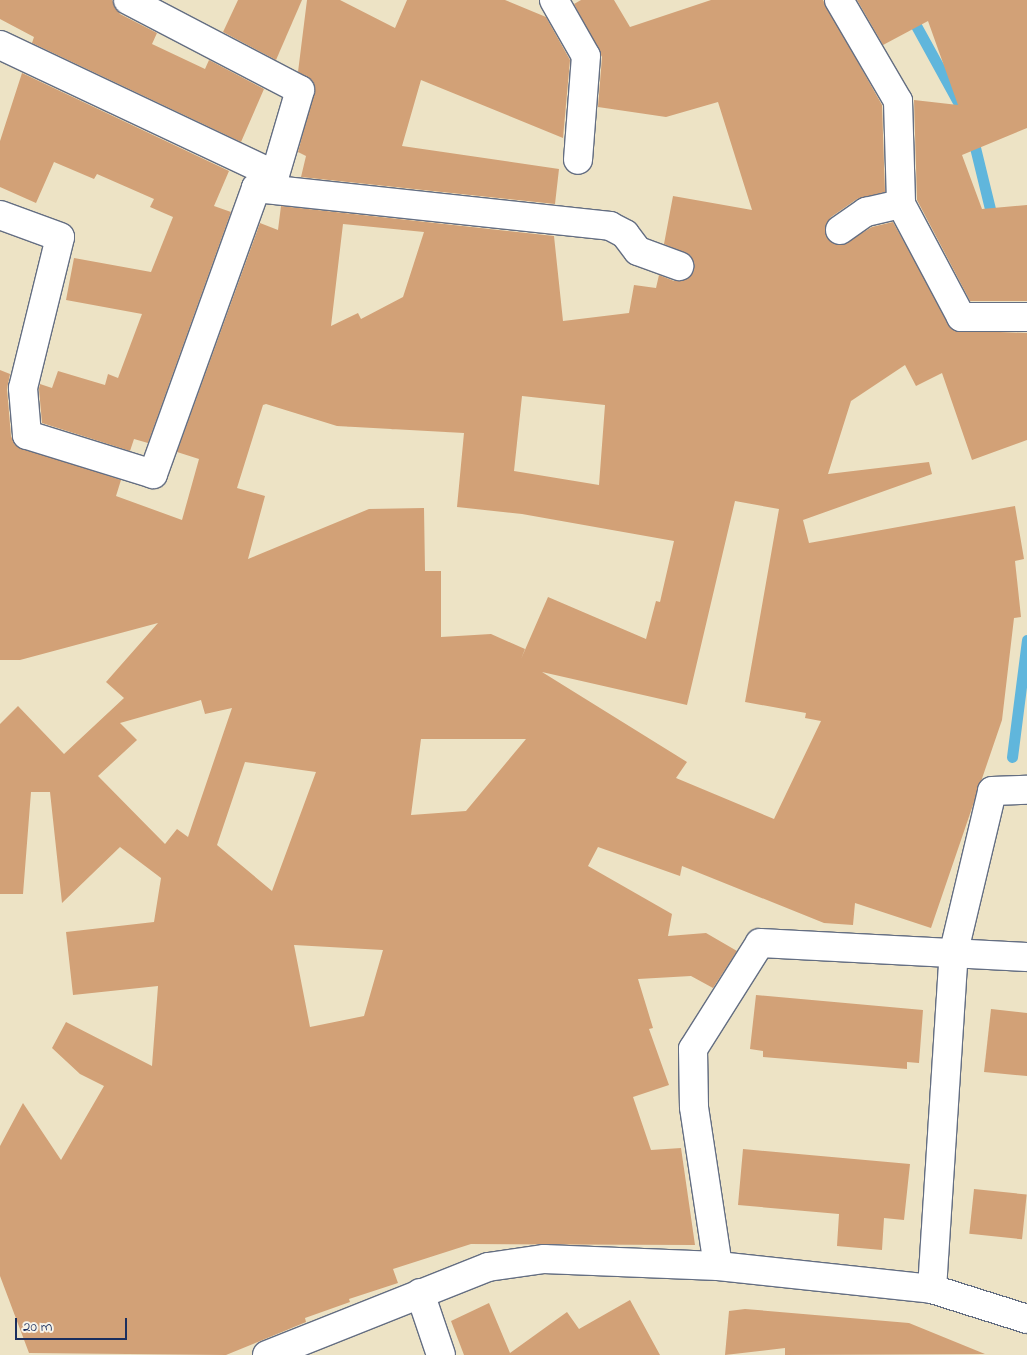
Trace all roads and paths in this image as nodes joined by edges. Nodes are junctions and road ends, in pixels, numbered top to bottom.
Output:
1 (128, 0) edge
2 (554, 0) edge
3 (840, 0) edge
4 (2, 53) edge
5 (578, 160) dead end
6 (266, 182) junction
7 (901, 204) junction
8 (0, 215) edge
9 (840, 230) dead end
10 (679, 266) dead end
11 (1027, 317) edge
12 (1027, 790) edge
13 (954, 951) junction
14 (1027, 957) edge
15 (718, 1266) junction
16 (932, 1288) junction
17 (420, 1293) junction
18 (1027, 1318) edge
19 (267, 1355) edge
20 (441, 1355) edge

1 - 6 street
2 - 5 street
3 - 7 street
4 - 6 street
6 - 8 street
6 - 10 street
7 - 9 street
7 - 11 street
12 - 13 street
13 - 14 street
13 - 15 street
13 - 16 street
15 - 16 street
15 - 17 street
16 - 18 street
17 - 19 street
17 - 20 street

